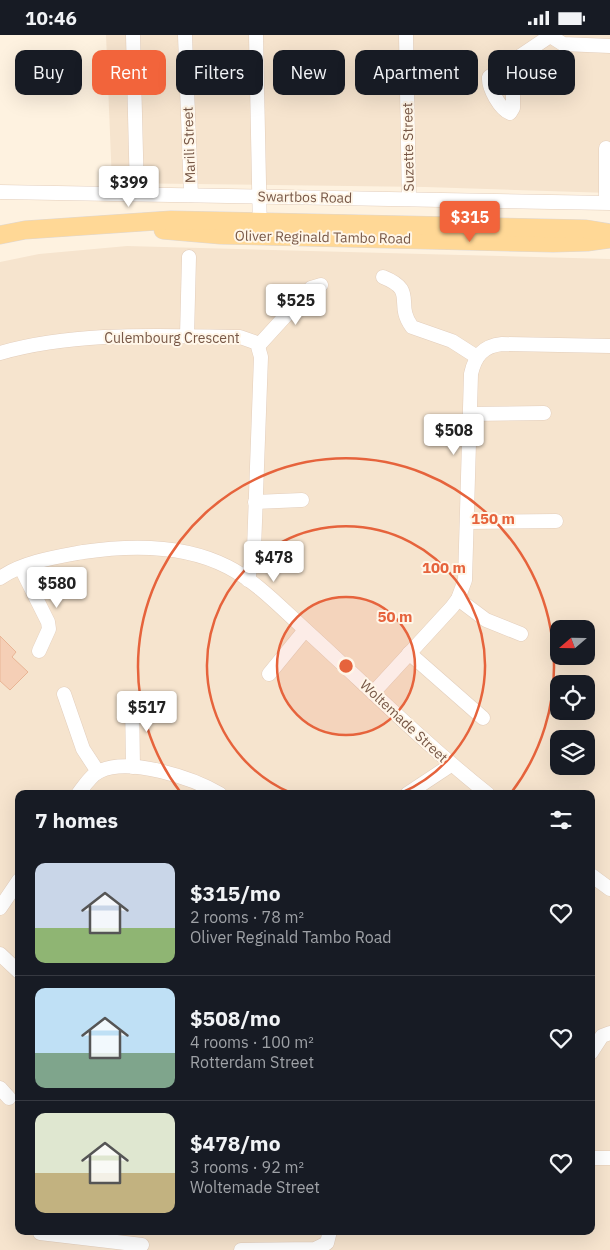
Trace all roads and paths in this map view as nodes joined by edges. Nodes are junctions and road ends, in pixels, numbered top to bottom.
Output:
1 (133, 35) edge
2 (185, 35) edge
3 (256, 35) edge
4 (406, 35) edge
5 (549, 35) edge
6 (610, 46) edge
7 (528, 50) edge
8 (606, 148) dead end
9 (0, 192) edge
10 (137, 194) junction
11 (191, 195) junction
12 (259, 197) junction
13 (409, 199) junction
14 (608, 203) edge
15 (260, 228) junction
16 (610, 233) edge
17 (0, 235) edge
18 (610, 239) edge
19 (188, 257) dead end
20 (384, 277) dead end
21 (321, 285) dead end
22 (187, 336) junction
23 (259, 345) junction
24 (610, 346) edge
25 (0, 353) edge
26 (477, 357) junction
27 (544, 413) dead end
28 (470, 414) junction
29 (302, 500) dead end
30 (256, 502) junction
31 (556, 521) dead end
32 (467, 522) junction
33 (21, 568) junction
34 (0, 578) edge
35 (248, 580) junction
36 (458, 599) junction
37 (305, 630) junction
38 (521, 634) dead end
39 (39, 651) dead end
40 (409, 653) junction
41 (269, 674) dead end
42 (373, 693) junction
43 (64, 694) dead end
44 (132, 700) dead end
45 (483, 718) dead end
46 (451, 765) junction
47 (133, 767) junction
48 (98, 771) junction
49 (81, 790) edge
50 (212, 790) edge
51 (413, 790) edge
52 (483, 790) edge
53 (595, 878) edge
54 (15, 886) edge
55 (610, 889) edge
56 (0, 909) edge
57 (0, 955) edge
58 (15, 968) edge
59 (610, 1033) edge
60 (595, 1047) edge
61 (595, 1158) edge
62 (610, 1158) edge
63 (63, 1235) edge
64 (329, 1235) edge
65 (144, 1242) edge
66 (241, 1250) edge

1 - 10 street
2 - 11 street, Marili Street
3 - 12 street
4 - 13 street, Suzette Street
5 - 6 street
5 - 7 street
8 - 14 street
9 - 10 street, Swartbos Road
10 - 11 street, Swartbos Road
11 - 12 street, Swartbos Road
12 - 13 street, Swartbos Road
12 - 15 street
13 - 14 street, Swartbos Road
15 - 16 main road, Oliver Reginald Tambo Road
15 - 17 main road, Oliver Reginald Tambo Road
15 - 18 main road, Oliver Reginald Tambo Road
19 - 22 street
20 - 26 street
21 - 23 street
22 - 23 street, Culembourg Crescent
22 - 25 street, Culembourg Crescent
23 - 30 street, Culembourg Crescent
24 - 26 street
26 - 28 street
27 - 28 street
28 - 32 street
29 - 30 street
30 - 35 street, Culembourg Crescent
31 - 32 street
32 - 36 street
33 - 34 street, Woltemade Street
33 - 35 street, Woltemade Street
33 - 39 street
35 - 37 street, Woltemade Street
36 - 38 street
36 - 40 street
37 - 41 street
37 - 42 street, Woltemade Street
40 - 42 street
40 - 45 street
42 - 46 street, Woltemade Street
43 - 48 street
44 - 47 street
46 - 51 street
46 - 52 street, Woltemade Street
47 - 48 street
47 - 50 street
48 - 49 street
53 - 55 street
54 - 56 street
57 - 58 street
59 - 60 street
61 - 62 street
63 - 65 street
64 - 66 street

